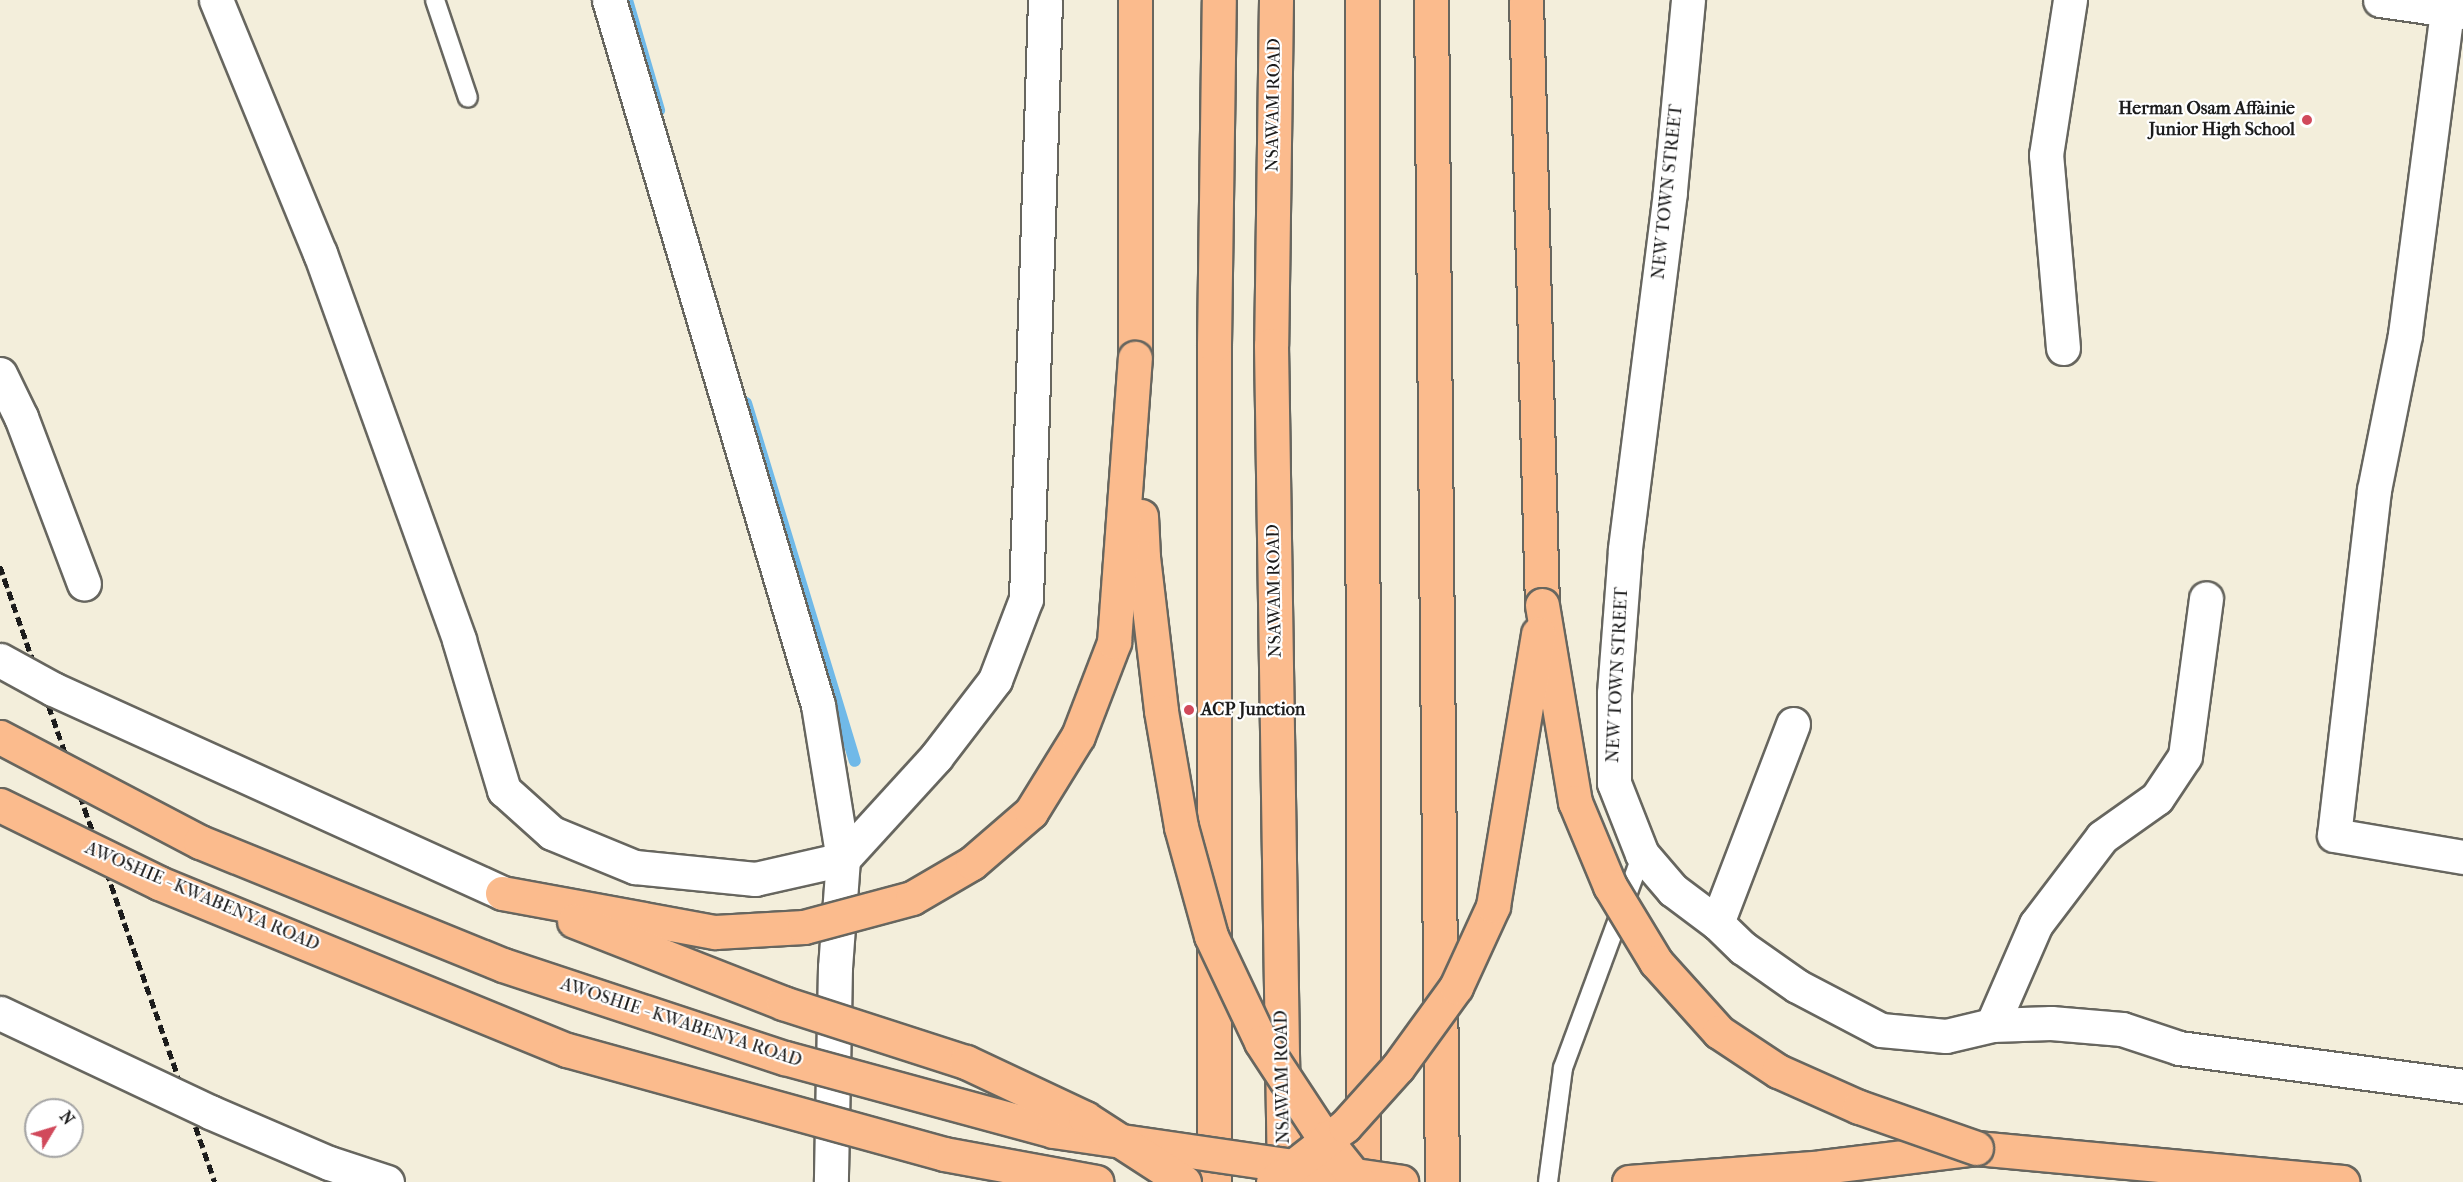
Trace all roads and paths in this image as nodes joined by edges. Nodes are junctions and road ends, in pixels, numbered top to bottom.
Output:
1 (216, 0) edge
2 (435, 0) edge
3 (609, 0) edge
4 (1045, 0) edge
5 (1136, 0) edge
6 (1219, 0) edge
7 (1276, 0) edge
8 (1362, 0) edge
9 (1431, 0) edge
10 (1526, 0) edge
11 (1688, 0) edge
12 (2070, 0) edge
13 (2380, 0) edge
14 (2455, 11) edge
15 (468, 98) dead end
16 (2063, 348) dead end
17 (1135, 358) junction
18 (0, 374) edge
19 (84, 585) dead end
20 (2206, 598) dead end
21 (1542, 605) junction
22 (0, 660) edge
23 (1793, 724) dead end
24 (0, 737) edge
25 (0, 805) edge
26 (1642, 854) junction
27 (2463, 857) edge
28 (843, 859) junction
29 (502, 894) junction
30 (1717, 923) junction
31 (0, 1013) edge
32 (1992, 1025) junction
33 (2463, 1086) edge
34 (1976, 1148) junction
35 (387, 1182) edge
36 (831, 1182) edge
37 (1096, 1182) edge
38 (1184, 1182) edge
39 (1214, 1182) edge
40 (1273, 1182) edge
41 (1284, 1182) edge
42 (1361, 1182) edge
43 (1401, 1182) edge
44 (1442, 1182) edge
45 (1548, 1182) edge
46 (1629, 1182) edge
47 (2343, 1182) edge

1 - 28 street
2 - 15 lane
3 - 28 street
4 - 28 street
5 - 17 main road
6 - 39 main road
7 - 41 main road, NSAWAM ROAD
8 - 42 main road
9 - 44 main road
10 - 21 main road
11 - 26 street, NEW TOWN STREET
12 - 16 street
13 - 14 street
14 - 27 street
17 - 29 main road, bridge
17 - 42 main road, bridge
18 - 19 street
20 - 32 street
21 - 34 main road, bridge
21 - 40 main road, bridge
22 - 29 street, bridge
23 - 30 street
24 - 43 main road, AWOSHIE - KWABENYA ROAD, bridge
25 - 37 main road, AWOSHIE - KWABENYA ROAD, bridge
26 - 30 street, NEW TOWN STREET
26 - 45 lane
28 - 36 street
29 - 38 main road, bridge
30 - 32 street, NEW TOWN STREET
31 - 35 street, bridge
32 - 33 street, NEW TOWN STREET
34 - 46 main road
34 - 47 main road

